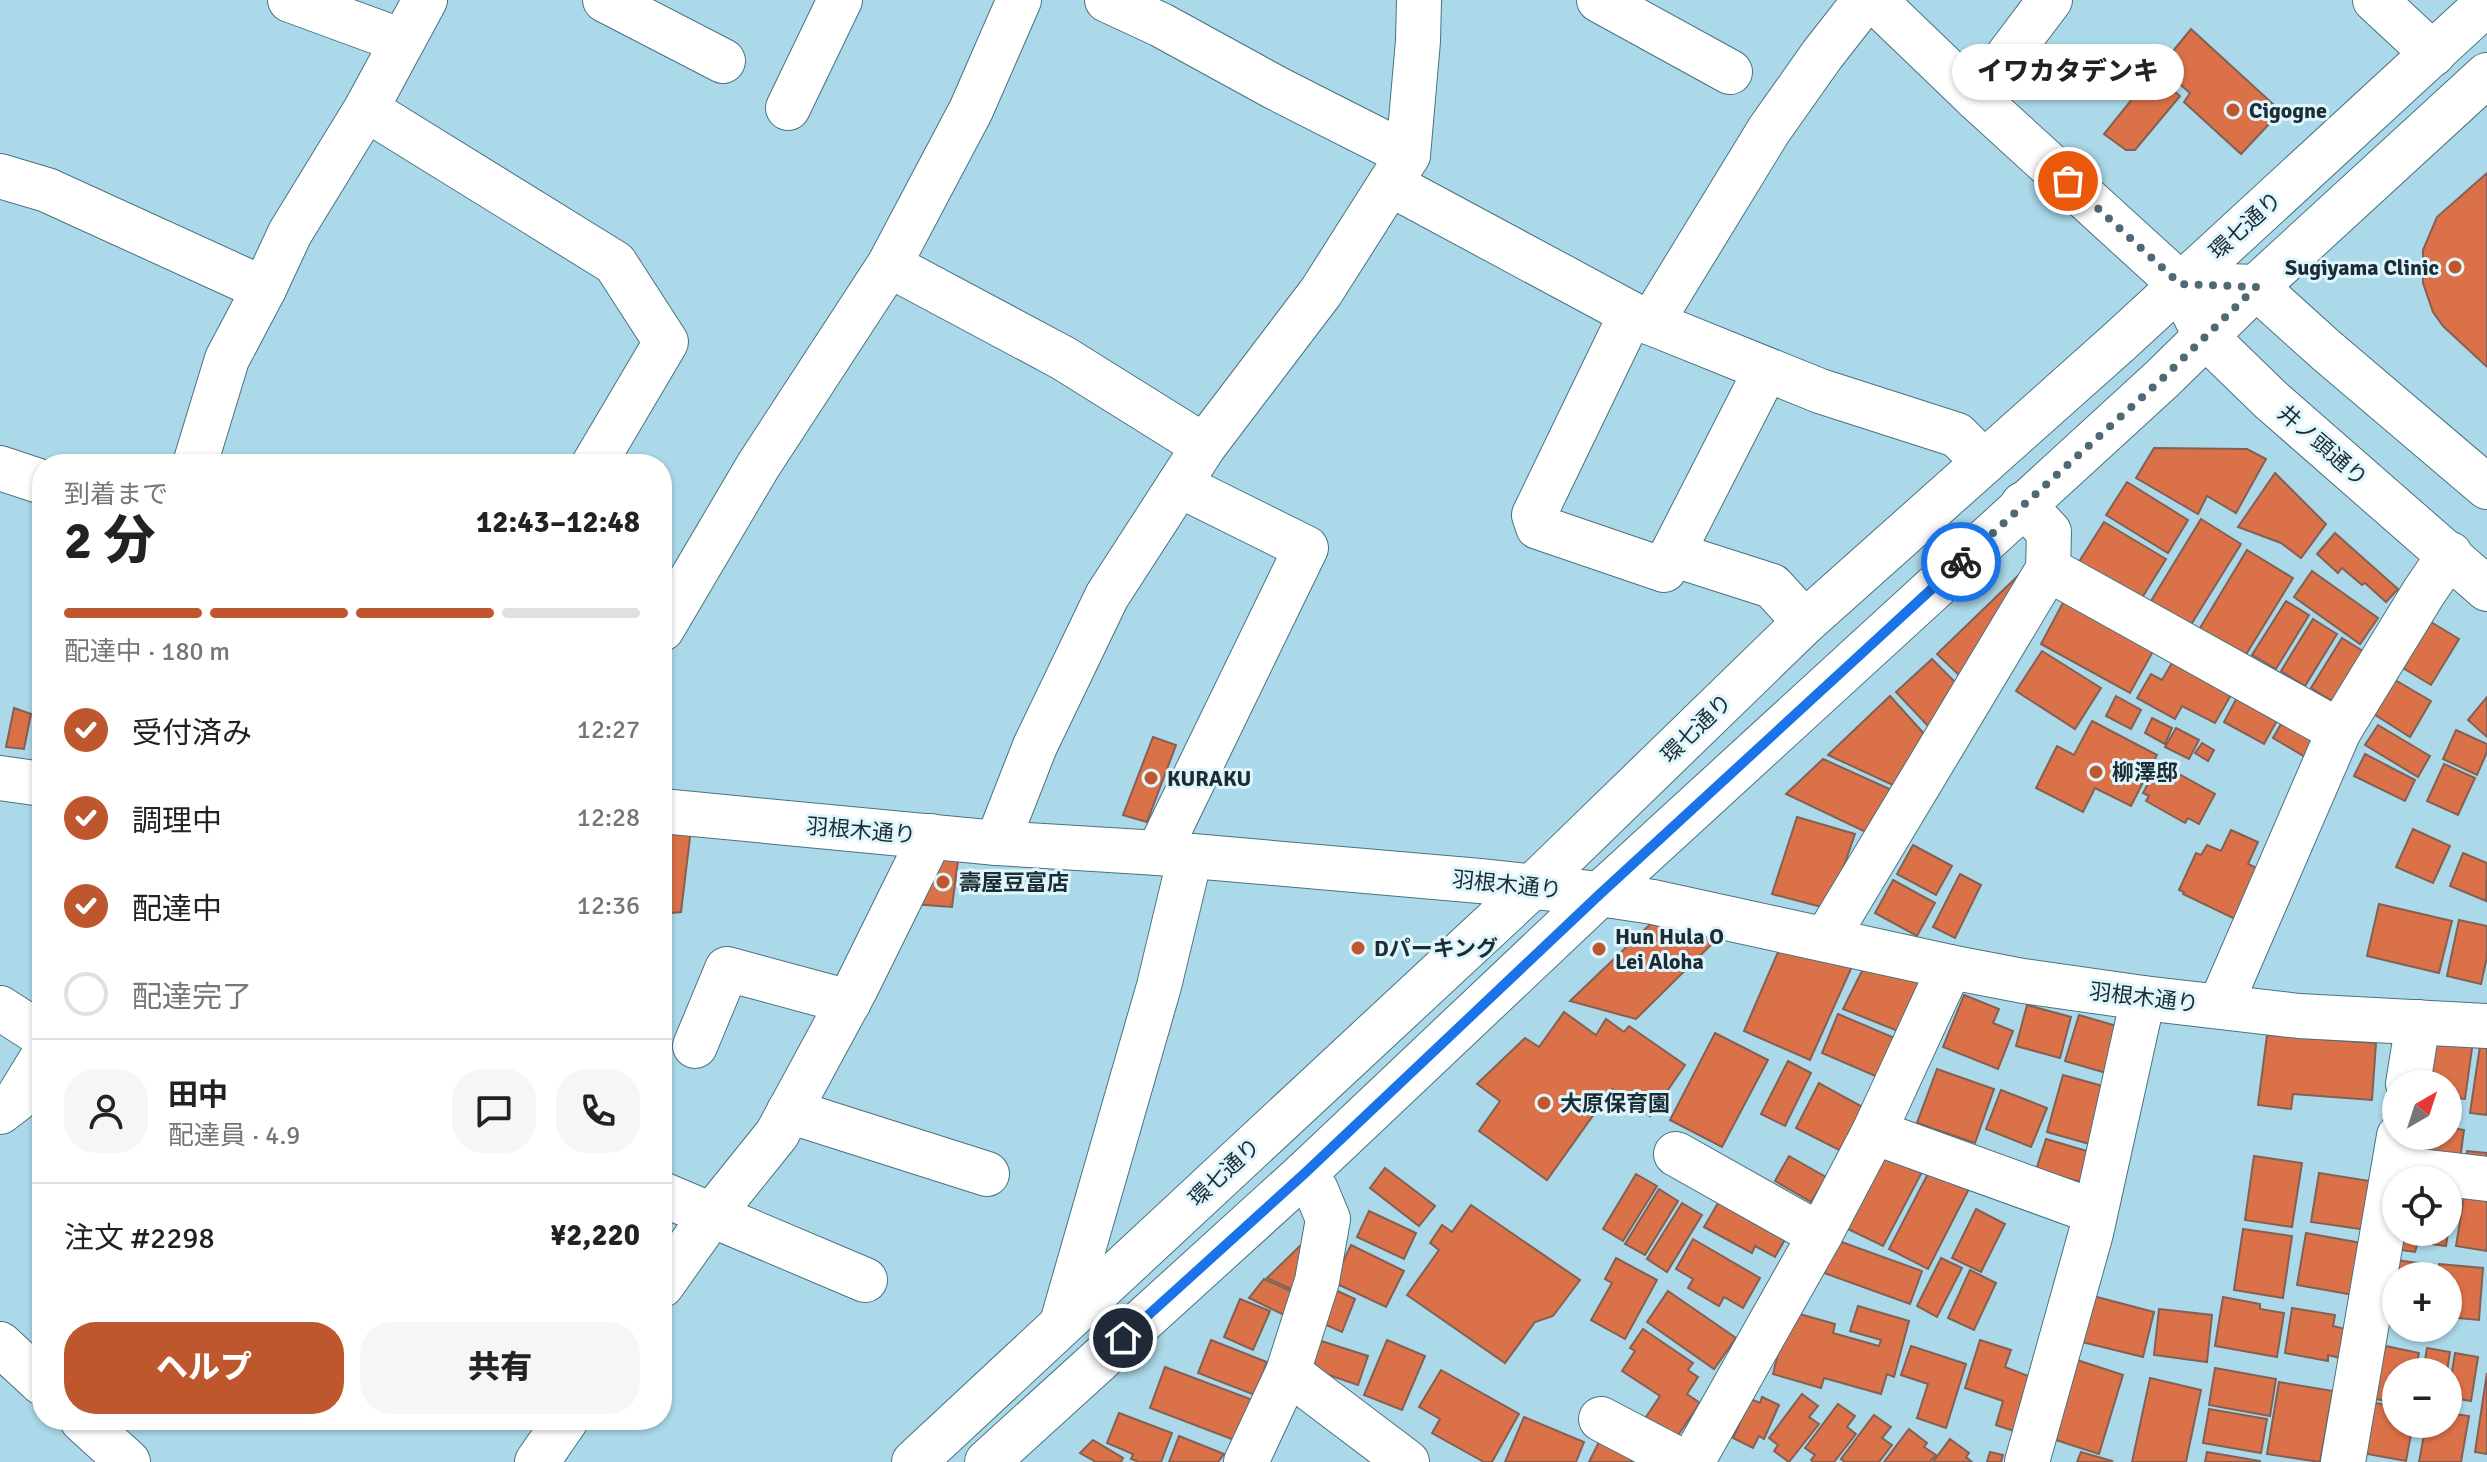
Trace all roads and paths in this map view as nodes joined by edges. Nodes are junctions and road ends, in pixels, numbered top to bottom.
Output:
1 (290, 0) edge
2 (425, 0) edge
3 (605, 0) edge
4 (840, 0) edge
5 (1019, 0) edge
6 (1107, 0) edge
7 (1419, 0) edge
8 (1599, 0) edge
9 (1865, 0) edge
10 (1874, 0) edge
11 (2050, 0) edge
12 (2375, 0) edge
13 (2487, 3) edge
14 (402, 41) junction
15 (2433, 54) junction
16 (723, 61) dead end
17 (1730, 72) dead end
18 (2482, 89) edge
19 (1976, 98) junction
20 (788, 108) dead end
21 (366, 109) junction
22 (1399, 170) junction
23 (0, 176) edge
24 (889, 265) junction
25 (2180, 284) junction
26 (2256, 287) junction
27 (264, 289) junction
28 (1641, 319) junction
29 (2205, 336) junction
30 (1766, 370) junction
31 (1204, 446) junction
32 (198, 454) edge
33 (600, 454) edge
34 (1984, 462) junction
35 (0, 468) edge
36 (32, 479) edge
37 (1179, 485) junction
38 (2487, 487) edge
39 (2023, 504) junction
40 (1672, 554) junction
41 (2450, 554) junction
42 (2048, 569) junction
43 (2487, 589) edge
44 (672, 612) edge
45 (1805, 622) junction
46 (2339, 731) junction
47 (0, 778) edge
48 (32, 783) edge
49 (672, 812) edge
50 (931, 836) junction
51 (997, 843) junction
52 (1174, 855) junction
53 (1532, 887) junction
54 (1600, 894) junction
55 (1826, 939) junction
56 (1950, 967) junction
57 (2143, 998) junction
58 (849, 1002) junction
59 (2220, 1006) junction
60 (0, 1008) edge
61 (2418, 1022) junction
62 (2486, 1023) edge
63 (32, 1029) edge
64 (695, 1046) dead end
65 (2410, 1070) edge
66 (32, 1074) edge
67 (789, 1111) junction
68 (0, 1112) edge
69 (1874, 1132) junction
70 (2397, 1152) edge
71 (1676, 1154) dead end
72 (987, 1174) dead end
73 (1304, 1174) junction
74 (2487, 1179) edge
75 (672, 1198) edge
76 (2095, 1212) junction
77 (711, 1216) junction
78 (1820, 1235) junction
79 (672, 1271) edge
80 (865, 1280) dead end
81 (1062, 1323) junction
82 (0, 1344) edge
83 (1288, 1372) junction
84 (32, 1374) edge
85 (1601, 1419) dead end
86 (93, 1430) edge
87 (559, 1430) edge
88 (128, 1462) edge
89 (537, 1462) edge
90 (914, 1462) edge
91 (987, 1462) edge
92 (1246, 1462) edge
93 (1407, 1462) edge
94 (1683, 1462) edge
95 (1692, 1462) edge
96 (2027, 1462) edge
97 (2343, 1462) edge

1 - 14 street
2 - 14 street
3 - 16 street
4 - 20 street
5 - 24 street
6 - 22 street
7 - 22 street
8 - 17 street
9 - 28 street
10 - 19 street, 井ノ頭通り
11 - 19 street
12 - 15 street
13 - 15 street, 環七通り
14 - 21 street
15 - 25 street, 環七通り
18 - 26 street
19 - 25 street, 井ノ頭通り
21 - 27 street
21 - 33 street
22 - 28 street
22 - 31 street
23 - 27 street
24 - 31 street
24 - 44 street
25 - 26 street
25 - 29 street, 井ノ頭通り
25 - 34 street, 環七通り
26 - 29 street
26 - 38 street
27 - 32 street
28 - 30 street
28 - 40 street
29 - 39 street
29 - 41 street, 井ノ頭通り
30 - 34 street
30 - 40 street
31 - 37 street
34 - 45 street, 環七通り
35 - 36 street
37 - 51 street
37 - 52 street
39 - 42 street
39 - 54 street
40 - 45 street
41 - 43 street, 井ノ頭通り
41 - 46 street
42 - 46 street
42 - 55 street
45 - 53 street, 環七通り
46 - 59 street
47 - 48 street
49 - 50 street, 羽根木通り
50 - 51 street, 羽根木通り
50 - 58 street
51 - 52 street, 羽根木通り
52 - 53 street, 羽根木通り
52 - 81 street
53 - 54 street, 羽根木通り
53 - 81 street, 環七通り
54 - 55 street, 羽根木通り
54 - 73 street
55 - 56 street, 羽根木通り
56 - 57 street, 羽根木通り
56 - 69 street
57 - 59 street, 羽根木通り
57 - 76 street
58 - 64 street
58 - 67 street
59 - 61 street, 羽根木通り
60 - 63 street
61 - 62 street, 羽根木通り
61 - 65 street
66 - 68 street
67 - 72 street
67 - 77 street
69 - 76 street
69 - 78 street
70 - 74 street
70 - 97 street
71 - 78 street
73 - 83 street
73 - 91 street
75 - 77 street
76 - 96 street
77 - 79 street
77 - 80 street
78 - 95 street
81 - 90 street, 環七通り
82 - 84 street
83 - 92 street
83 - 93 street
85 - 94 street
86 - 88 street
87 - 89 street

